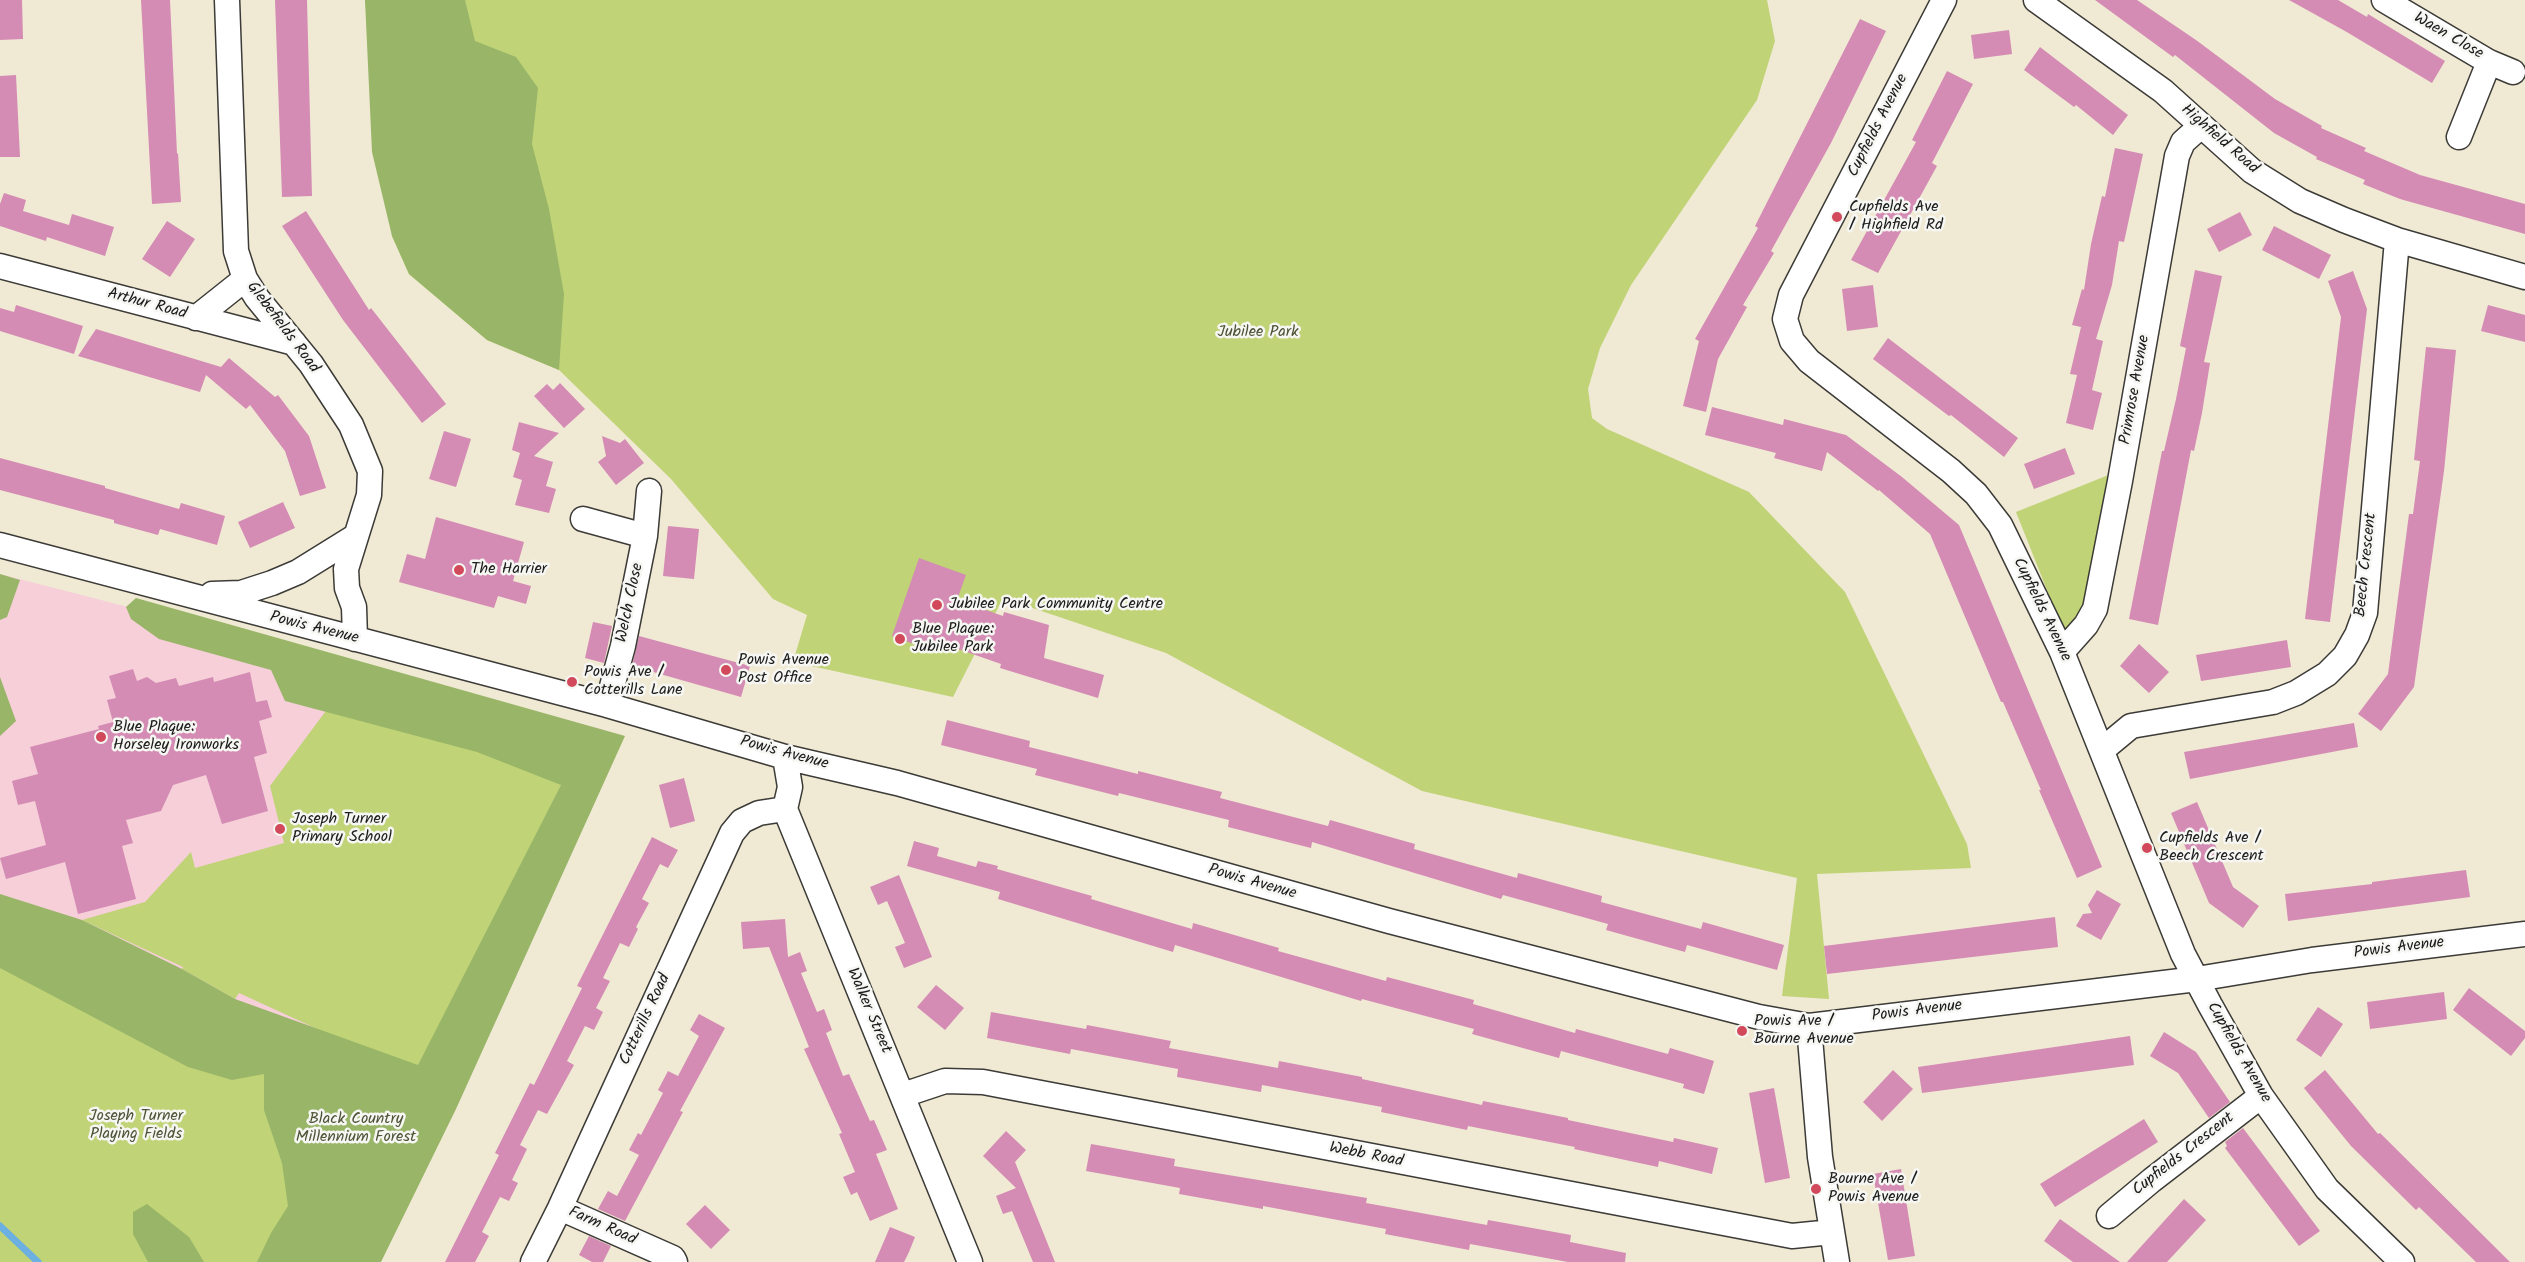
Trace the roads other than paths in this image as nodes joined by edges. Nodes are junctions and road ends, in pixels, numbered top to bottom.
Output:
1 (228, 0) edge
2 (1944, 0) edge
3 (2036, 0) edge
4 (2384, 0) edge
5 (2489, 62) junction
6 (2513, 72) dead end
7 (2201, 126) junction
8 (2459, 137) dead end
9 (2397, 240) junction
10 (0, 266) edge
11 (2525, 277) edge
12 (245, 279) junction
13 (196, 318) junction
14 (294, 343) junction
15 (649, 491) dead end
16 (583, 519) dead end
17 (356, 536) junction
18 (645, 536) junction
19 (0, 545) edge
20 (180, 594) junction
21 (355, 639) junction
22 (2062, 652) junction
23 (607, 705) junction
24 (2103, 750) junction
25 (785, 757) junction
26 (785, 809) junction
27 (2525, 934) edge
28 (2197, 979) junction
29 (1809, 1026) junction
30 (903, 1095) junction
31 (2261, 1096) junction
32 (560, 1208) junction
33 (2109, 1216) dead end
34 (1832, 1232) junction
35 (533, 1262) edge
36 (675, 1262) edge
37 (970, 1262) edge
38 (1837, 1262) edge
39 (2402, 1262) edge

1 - 12 street, Glebefields Road
2 - 22 street, Cupfields Avenue
3 - 7 street, Highfield Road
4 - 5 street, Waen Close
5 - 6 street, Waen Close
5 - 8 street
7 - 9 street, Highfield Road
7 - 22 street, Primrose Avenue
9 - 11 street, Highfield Road
9 - 24 street, Beech Crescent
10 - 13 street, Arthur Road
12 - 13 street
12 - 14 street, Glebefields Road
13 - 14 street, Arthur Road
14 - 17 street, Glebefields Road
15 - 18 street, Welch Close
16 - 18 street
17 - 20 street
17 - 21 street, Glebefields Road
18 - 23 street, Welch Close
19 - 20 street, Powis Avenue
20 - 21 street, Powis Avenue
21 - 23 street, Powis Avenue
22 - 24 street, Cupfields Avenue
23 - 25 street, Powis Avenue
24 - 28 street, Cupfields Avenue
25 - 26 street, Walker Street
25 - 29 street, Powis Avenue
26 - 30 street, Walker Street
26 - 32 street, Cotterills Road
27 - 28 street, Powis Avenue
28 - 29 street, Powis Avenue
28 - 31 street, Cupfields Avenue
29 - 34 street
30 - 34 street, Webb Road
30 - 37 street, Walker Street
31 - 33 street, Cupfields Crescent
31 - 39 street, Cupfields Avenue
32 - 35 street, Cotterills Road
32 - 36 street, Farm Road
34 - 38 street

